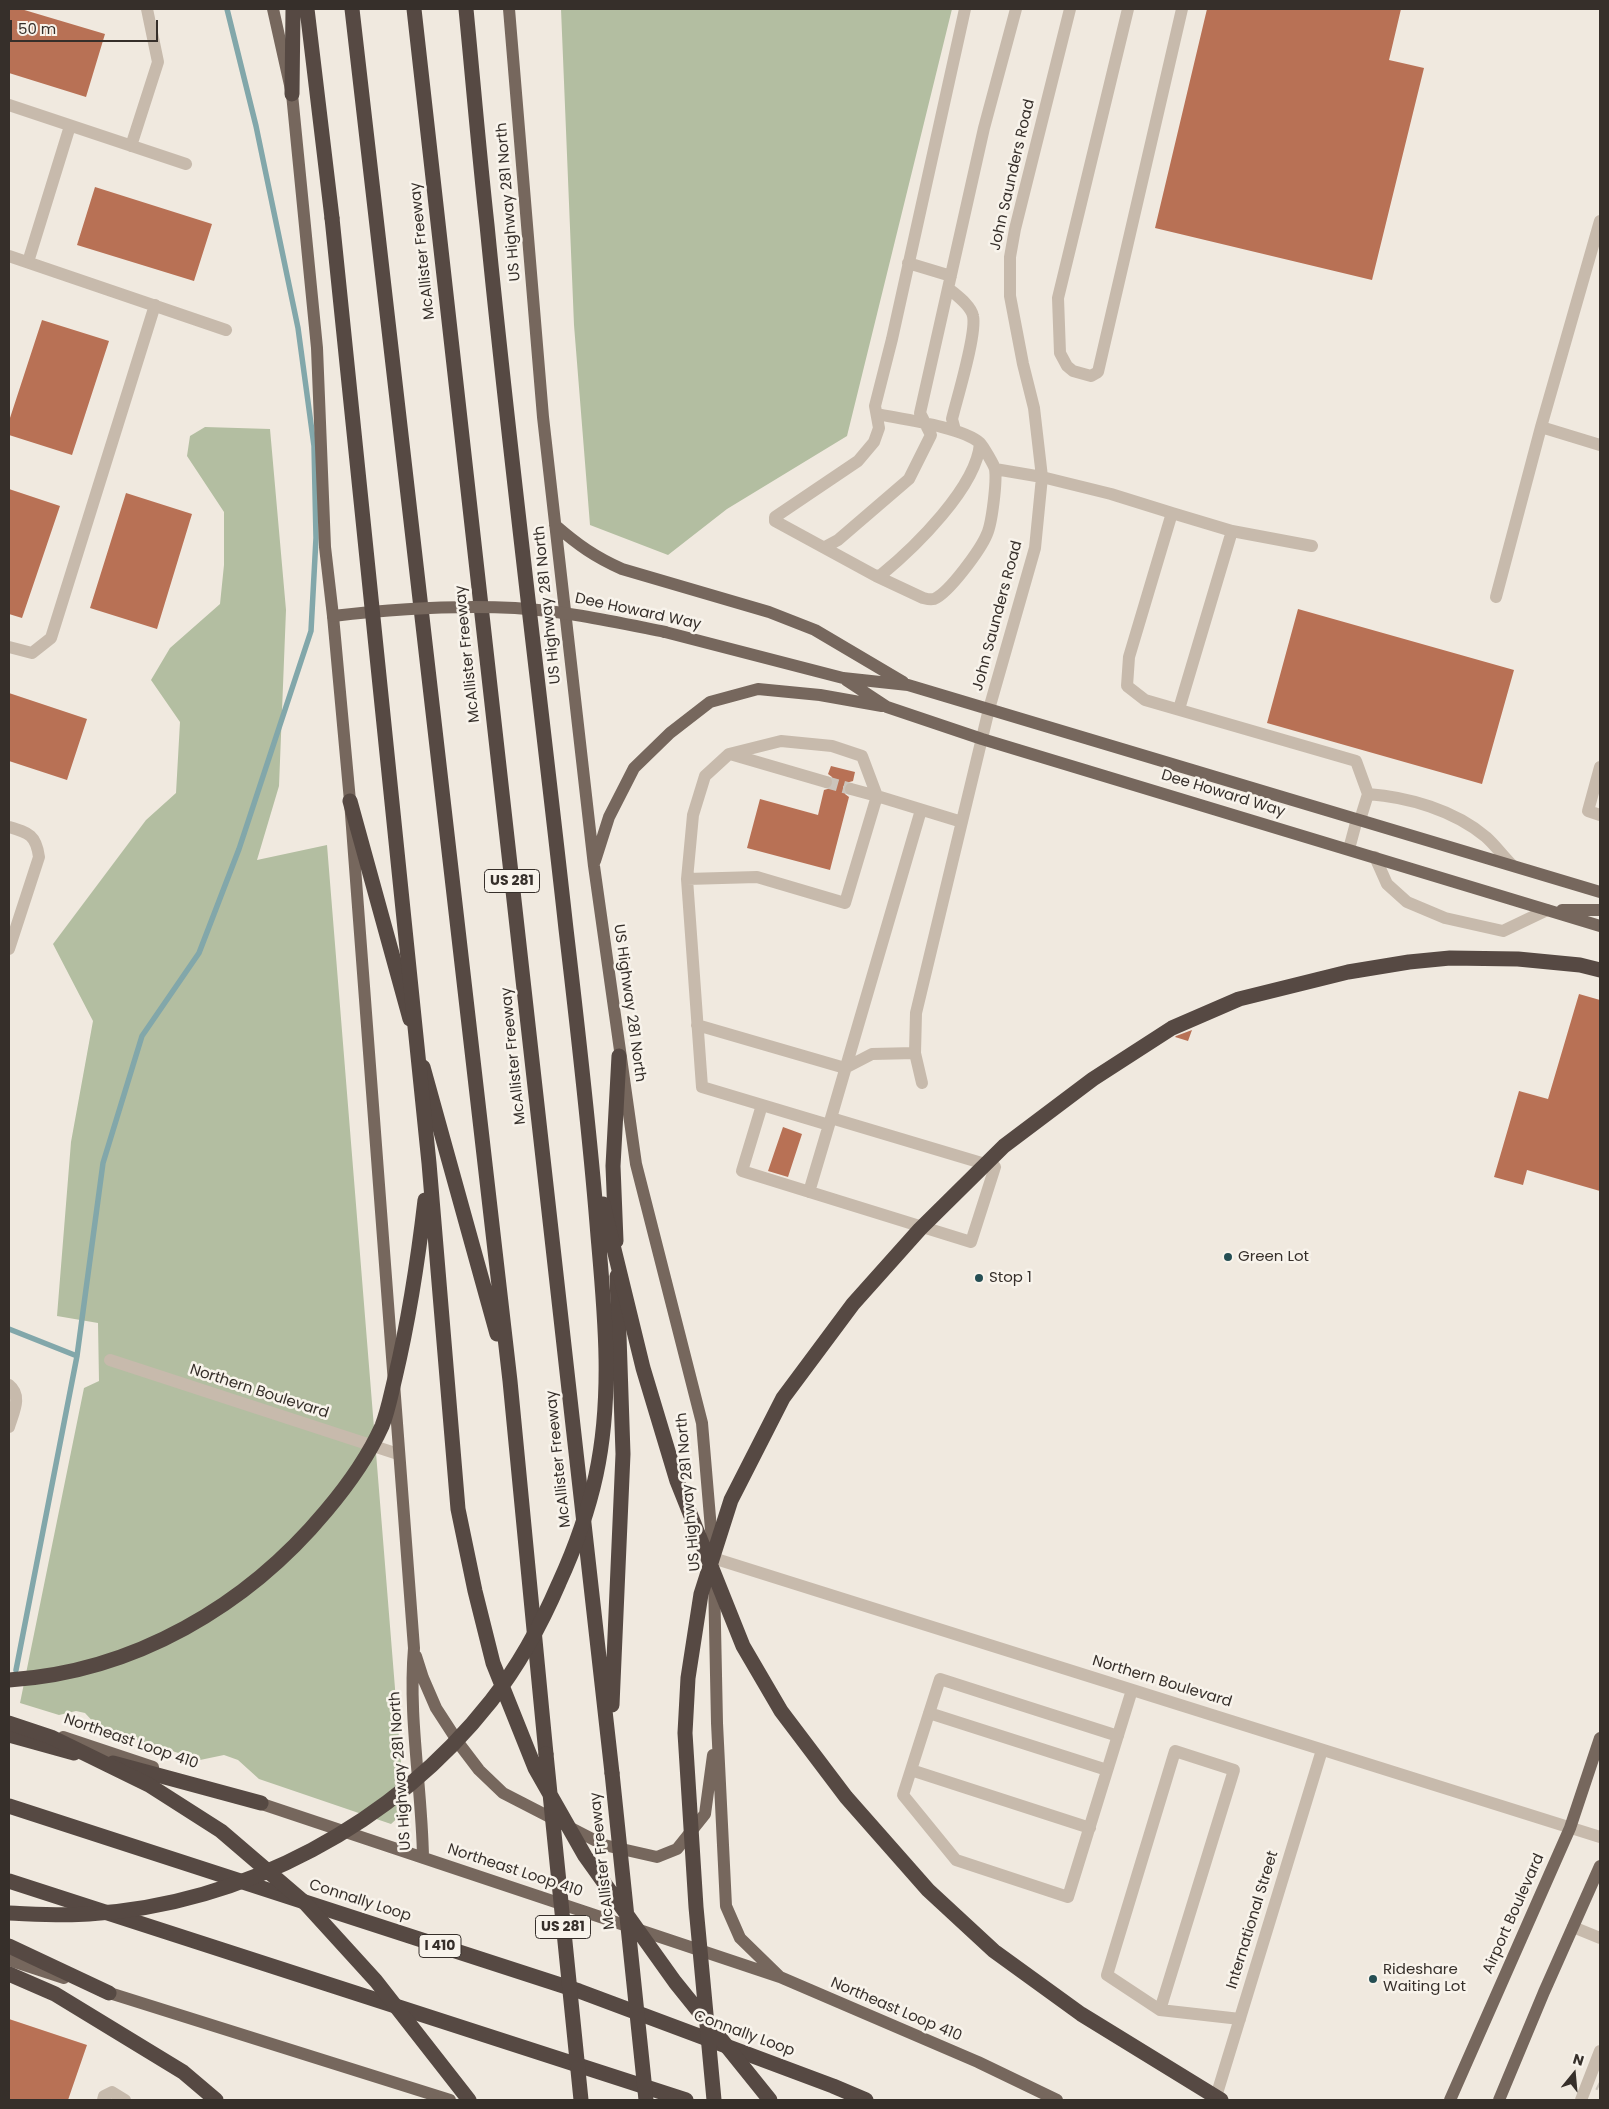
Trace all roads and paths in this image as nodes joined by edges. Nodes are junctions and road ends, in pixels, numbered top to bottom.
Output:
1 (147, 9) edge
2 (273, 9) edge
3 (293, 9) edge
4 (307, 9) edge
5 (352, 9) edge
6 (414, 9) edge
7 (466, 9) edge
8 (509, 9) edge
9 (966, 9) edge
10 (1016, 9) edge
11 (1070, 9) edge
12 (1128, 9) edge
13 (1182, 9) edge
14 (292, 94) junction
15 (9, 105) edge
16 (70, 126) junction
17 (131, 146) junction
18 (186, 164) dead end
19 (1600, 221) edge
20 (1598, 238) edge
21 (9, 256) edge
22 (28, 262) junction
23 (908, 263) junction
24 (949, 282) junction
25 (155, 305) junction
26 (226, 330) dead end
27 (876, 414) junction
28 (926, 424) junction
29 (1541, 427) junction
30 (954, 430) junction
31 (980, 443) junction
32 (1600, 445) edge
33 (995, 469) junction
34 (1042, 477) junction
35 (1172, 512) junction
36 (556, 525) junction
37 (1232, 530) junction
38 (1312, 546) dead end
39 (825, 547) junction
40 (876, 576) junction
41 (1496, 597) dead end
42 (333, 616) junction
43 (9, 647) edge
44 (843, 678) junction
45 (908, 685) junction
46 (887, 706) junction
47 (989, 709) junction
48 (1179, 710) junction
49 (982, 739) junction
50 (729, 754) junction
51 (1600, 767) edge
52 (826, 782) tunnel mouth
53 (851, 789) tunnel mouth
54 (1368, 794) junction
55 (877, 796) junction
56 (350, 801) junction
57 (921, 810) junction
58 (1600, 815) edge
59 (1359, 820) junction
60 (962, 822) junction
61 (9, 827) edge
62 (1349, 849) junction
63 (1375, 857) junction
64 (1512, 865) junction
65 (594, 866) junction
66 (687, 879) junction
67 (1600, 892) edge
68 (1548, 910) junction
69 (1600, 910) edge
70 (1600, 926) edge
71 (9, 950) edge
72 (1600, 970) edge
73 (698, 1024) junction
74 (916, 1052) junction
75 (619, 1056) junction
76 (845, 1068) junction
77 (922, 1083) dead end
78 (762, 1104) junction
79 (830, 1121) junction
80 (592, 1157) junction
81 (428, 1163) junction
82 (808, 1192) junction
83 (110, 1360) dead end
84 (510, 1381) junction
85 (9, 1385) edge
86 (9, 1427) edge
87 (398, 1454) junction
88 (713, 1558) junction
89 (414, 1648) junction
90 (9, 1680) edge
91 (1132, 1690) junction
92 (929, 1713) junction
93 (9, 1719) edge
94 (9, 1723) edge
95 (717, 1723) junction
96 (9, 1735) edge
97 (1118, 1736) junction
98 (1600, 1738) edge
99 (1322, 1750) junction
100 (609, 1754) junction
101 (911, 1770) junction
102 (1107, 1770) junction
103 (261, 1803) junction
104 (9, 1806) edge
105 (1090, 1828) junction
106 (1570, 1828) junction
107 (1600, 1837) edge
108 (423, 1858) junction
109 (1600, 1866) edge
110 (9, 1881) edge
111 (9, 1913) edge
112 (1573, 1927) junction
113 (1600, 1938) edge
114 (9, 1946) edge
115 (9, 1960) edge
116 (9, 1974) edge
117 (780, 1977) junction
118 (109, 1993) junction
119 (1160, 2010) junction
120 (1240, 2019) junction
121 (1600, 2055) edge
122 (103, 2100) edge
123 (125, 2100) edge
124 (216, 2100) edge
125 (450, 2100) edge
126 (468, 2100) edge
127 (581, 2100) edge
128 (646, 2100) edge
129 (686, 2100) edge
130 (714, 2100) edge
131 (770, 2100) edge
132 (866, 2100) edge
133 (1057, 2100) edge
134 (1216, 2100) edge
135 (1221, 2100) edge
136 (1450, 2100) edge
137 (1499, 2100) edge
138 (1581, 2100) edge

1 - 17 street
2 - 14 main road, US Highway 281 North
3 - 14 highway
4 - 81 highway, bridge
5 - 84 highway, US 281
6 - 100 highway, McAllister Freeway / US 281
7 - 80 highway, bridge
8 - 36 main road, US Highway 281 North
9 - 23 street
10 - 24 street
11 - 34 street, John Saunders Road
12 - 13 street
14 - 42 main road, US Highway 281 North
15 - 16 street
16 - 17 street
16 - 22 street
17 - 18 street
19 - 20 street
20 - 29 street
21 - 22 street
22 - 25 street
23 - 24 street
23 - 27 street
24 - 28 street
24 - 30 street
25 - 26 street
25 - 43 street
27 - 28 street
27 - 39 street
28 - 30 street
28 - 39 street
29 - 32 street
29 - 41 street
30 - 31 street
31 - 33 street
31 - 40 street
33 - 34 street
33 - 40 street
34 - 35 street
34 - 47 street, John Saunders Road
35 - 37 street
35 - 48 street
36 - 45 main road
36 - 65 main road, US Highway 281 North
37 - 38 street
37 - 48 street
39 - 40 street
42 - 44 main road, Dee Howard Way, bridge
42 - 56 main road, US Highway 281 North
44 - 45 main road, Dee Howard Way
44 - 46 main road, Dee Howard Way
45 - 47 main road, Dee Howard Way
46 - 49 main road, Dee Howard Way
46 - 65 main road
47 - 49 street, John Saunders Road
47 - 59 main road, Dee Howard Way
48 - 54 street
49 - 60 street, John Saunders Road
49 - 62 main road, Dee Howard Way
50 - 52 street
50 - 55 street
50 - 66 street
51 - 58 street
53 - 55 street
54 - 59 street
54 - 64 street
55 - 57 street
55 - 66 street
56 - 84 highway
56 - 87 main road, US Highway 281 North
57 - 60 street
57 - 76 street
59 - 62 street
59 - 64 main road, Dee Howard Way
60 - 74 street, John Saunders Road
61 - 71 street
62 - 63 main road, Dee Howard Way
63 - 68 main road, Dee Howard Way
63 - 68 street
64 - 67 main road, Dee Howard Way
65 - 75 main road, US Highway 281 North
66 - 73 street
68 - 69 main road
68 - 70 main road, Dee Howard Way
72 - 130 highway, bridge
73 - 76 street
73 - 78 street
74 - 76 street
74 - 77 street, John Saunders Road
75 - 88 main road, US Highway 281 North
75 - 100 highway
76 - 79 street
78 - 79 street
78 - 82 street
79 - 82 street
79 - 82 street
80 - 111 highway, bridge
80 - 135 highway, bridge
81 - 90 highway, bridge
81 - 131 highway, bridge
83 - 87 street, Northern Boulevard
84 - 127 highway, US 281, bridge
85 - 86 street
87 - 89 main road, US Highway 281 North
88 - 91 street, Northern Boulevard
88 - 95 main road, US Highway 281 North
89 - 95 main road
89 - 108 main road, US Highway 281 North
91 - 97 street
91 - 99 street, Northern Boulevard
92 - 97 street
92 - 101 street
92 - 102 street
93 - 103 main road, Northeast Loop 410
94 - 126 highway, bridge
95 - 117 main road, US Highway 281 North
96 - 103 highway
97 - 102 street
98 - 106 main road, Airport Boulevard
99 - 106 street, Northern Boulevard
99 - 120 street, International Street
100 - 128 highway, McAllister Freeway / US 281, bridge
101 - 105 street
101 - 105 street
102 - 105 street
103 - 108 main road, Northeast Loop 410
104 - 132 highway, Connally Loop / I 410
106 - 107 street, Northern Boulevard
106 - 136 main road, Airport Boulevard
108 - 117 main road, Northeast Loop 410
109 - 112 main road
110 - 129 highway
112 - 113 street
112 - 137 main road
114 - 118 highway
115 - 118 main road
116 - 124 highway
117 - 133 main road, Northeast Loop 410
118 - 125 main road
119 - 119 street
119 - 120 street
120 - 134 street, International Street
121 - 138 street
122 - 123 street

